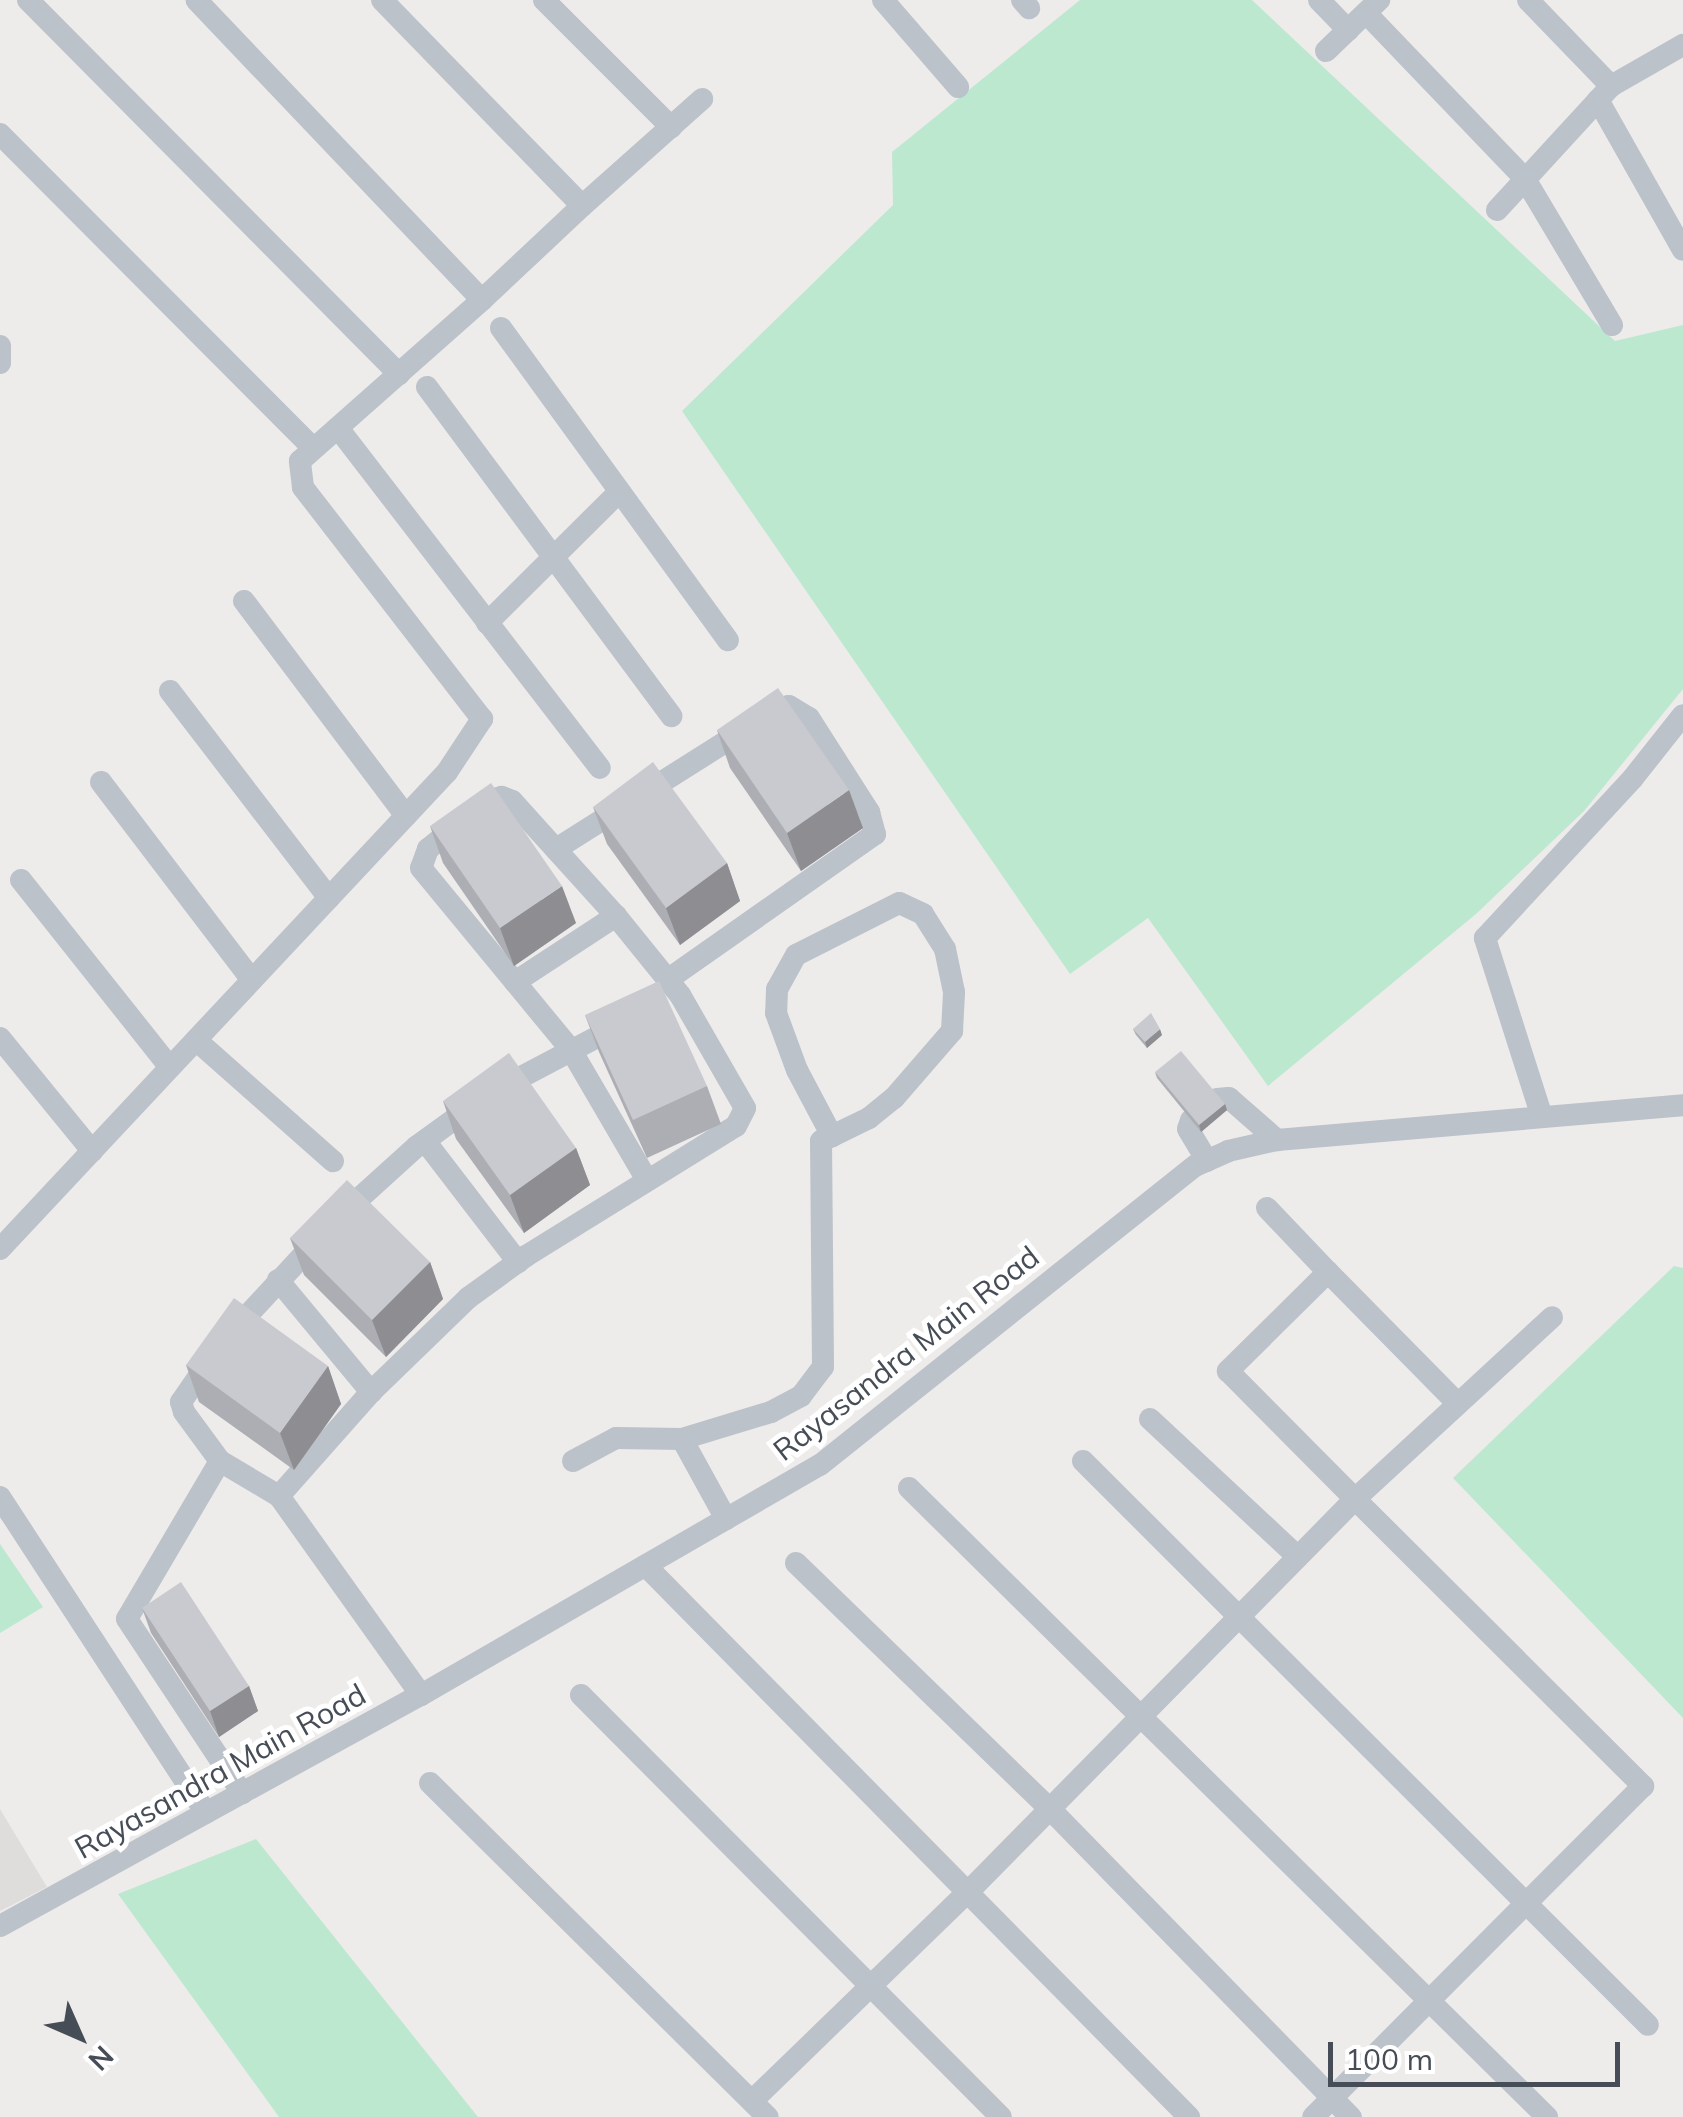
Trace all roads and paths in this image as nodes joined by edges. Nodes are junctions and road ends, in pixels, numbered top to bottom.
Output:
1 (28, 0) edge
2 (196, 0) edge
3 (382, 0) edge
4 (544, 0) edge
5 (883, 0) edge
6 (1319, 0) edge
7 (1528, 0) edge
8 (1372, 6) edge
9 (1348, 30) junction
10 (1683, 45) edge
11 (1326, 51) dead end
12 (958, 87) dead end
13 (1605, 93) junction
14 (702, 99) dead end
15 (670, 127) junction
16 (0, 134) edge
17 (1526, 179) junction
18 (582, 206) junction
19 (1497, 210) dead end
20 (1683, 250) edge
21 (482, 300) junction
22 (1612, 325) dead end
23 (501, 328) dead end
24 (0, 346) edge
25 (0, 363) edge
26 (399, 374) junction
27 (427, 387) dead end
28 (338, 428) junction
29 (312, 448) junction
30 (619, 492) junction
31 (554, 557) junction
32 (244, 602) dead end
33 (487, 622) junction
34 (728, 640) dead end
35 (170, 691) dead end
36 (1683, 715) edge
37 (671, 716) dead end
38 (600, 768) dead end
39 (101, 782) dead end
40 (406, 816) junction
41 (556, 850) junction
42 (21, 880) dead end
43 (328, 898) junction
44 (616, 916) junction
45 (252, 980) junction
46 (515, 982) junction
47 (665, 997) junction
48 (0, 1038) edge
49 (196, 1040) junction
50 (571, 1050) junction
51 (170, 1068) junction
52 (1217, 1098) edge
53 (1683, 1105) edge
54 (1542, 1118) junction
55 (1191, 1120) edge
56 (832, 1136) junction
57 (425, 1140) junction
58 (1277, 1140) junction
59 (92, 1151) junction
60 (333, 1161) dead end
61 (1207, 1161) junction
62 (647, 1180) junction
63 (1267, 1208) dead end
64 (0, 1249) edge
65 (518, 1262) junction
66 (1328, 1272) junction
67 (278, 1280) junction
68 (1552, 1317) dead end
69 (371, 1392) junction
70 (1458, 1404) junction
71 (1150, 1419) dead end
72 (682, 1439) junction
73 (220, 1460) junction
74 (573, 1460) dead end
75 (1083, 1460) dead end
76 (909, 1488) dead end
77 (280, 1496) junction
78 (0, 1497) edge
79 (1356, 1499) junction
80 (726, 1520) junction
81 (1298, 1557) junction
82 (796, 1563) dead end
83 (646, 1566) junction
84 (1238, 1619) junction
85 (421, 1695) junction
86 (581, 1695) dead end
87 (1142, 1716) junction
88 (430, 1783) dead end
89 (242, 1793) junction
90 (1050, 1809) junction
91 (206, 1813) junction
92 (970, 1890) junction
93 (1526, 1904) junction
94 (0, 1926) edge
95 (872, 1985) junction
96 (1428, 2001) junction
97 (1648, 2025) dead end
98 (1332, 2098) junction
99 (760, 2109) edge
100 (1002, 2117) edge
101 (1190, 2117) edge
102 (1313, 2117) edge
103 (1352, 2117) edge
104 (1546, 2117) edge

1 - 26 street
2 - 21 street
3 - 18 street
4 - 15 street
5 - 12 street
6 - 9 street
7 - 13 street
8 - 9 street
8 - 17 street
9 - 11 street
10 - 13 street
13 - 17 street
13 - 20 street
14 - 15 street
15 - 18 street
16 - 29 street
17 - 19 street
17 - 22 street
18 - 21 street
21 - 26 street
23 - 30 street
24 - 25 street
26 - 28 street
27 - 31 street
28 - 29 street
28 - 33 street
29 - 40 street
30 - 31 street
30 - 34 street
31 - 33 street
31 - 37 street
32 - 40 street
33 - 38 street
35 - 43 street
36 - 54 street
39 - 45 street
40 - 43 street
41 - 44 street
41 - 46 street
41 - 47 street
42 - 51 street
43 - 45 street
44 - 46 street
44 - 47 street
45 - 49 street
46 - 50 street
47 - 50 street
47 - 62 street
48 - 59 street
49 - 51 street
49 - 60 street
50 - 57 street
50 - 62 street
51 - 59 street
52 - 58 street
53 - 54 street, Rayasandra Main Road
54 - 58 street, Rayasandra Main Road
55 - 61 street
56 - 56 street
56 - 72 street
57 - 65 street
57 - 67 street
58 - 61 street, Rayasandra Main Road
59 - 64 street
61 - 80 street, Rayasandra Main Road
62 - 65 street
63 - 66 street
65 - 69 street
66 - 70 street
66 - 79 street
67 - 69 street
67 - 73 street
68 - 70 street
69 - 77 street
70 - 79 street
71 - 81 street
72 - 74 street
72 - 80 street
73 - 77 street
73 - 89 street
75 - 84 street
76 - 87 street
77 - 85 street
78 - 91 street
79 - 81 street
79 - 93 street
80 - 83 street, Rayasandra Main Road
81 - 84 street
82 - 90 street
83 - 85 street, Rayasandra Main Road
83 - 92 street
84 - 87 street
84 - 93 street
85 - 89 street, Rayasandra Main Road
86 - 95 street
87 - 90 street
87 - 96 street
88 - 99 street
89 - 91 street, Rayasandra Main Road
90 - 92 street
90 - 98 street
91 - 94 street, Rayasandra Main Road
92 - 95 street
92 - 101 street
93 - 96 street
93 - 97 street
95 - 99 street
95 - 100 street
96 - 98 street
96 - 104 street
98 - 102 street
98 - 103 street

